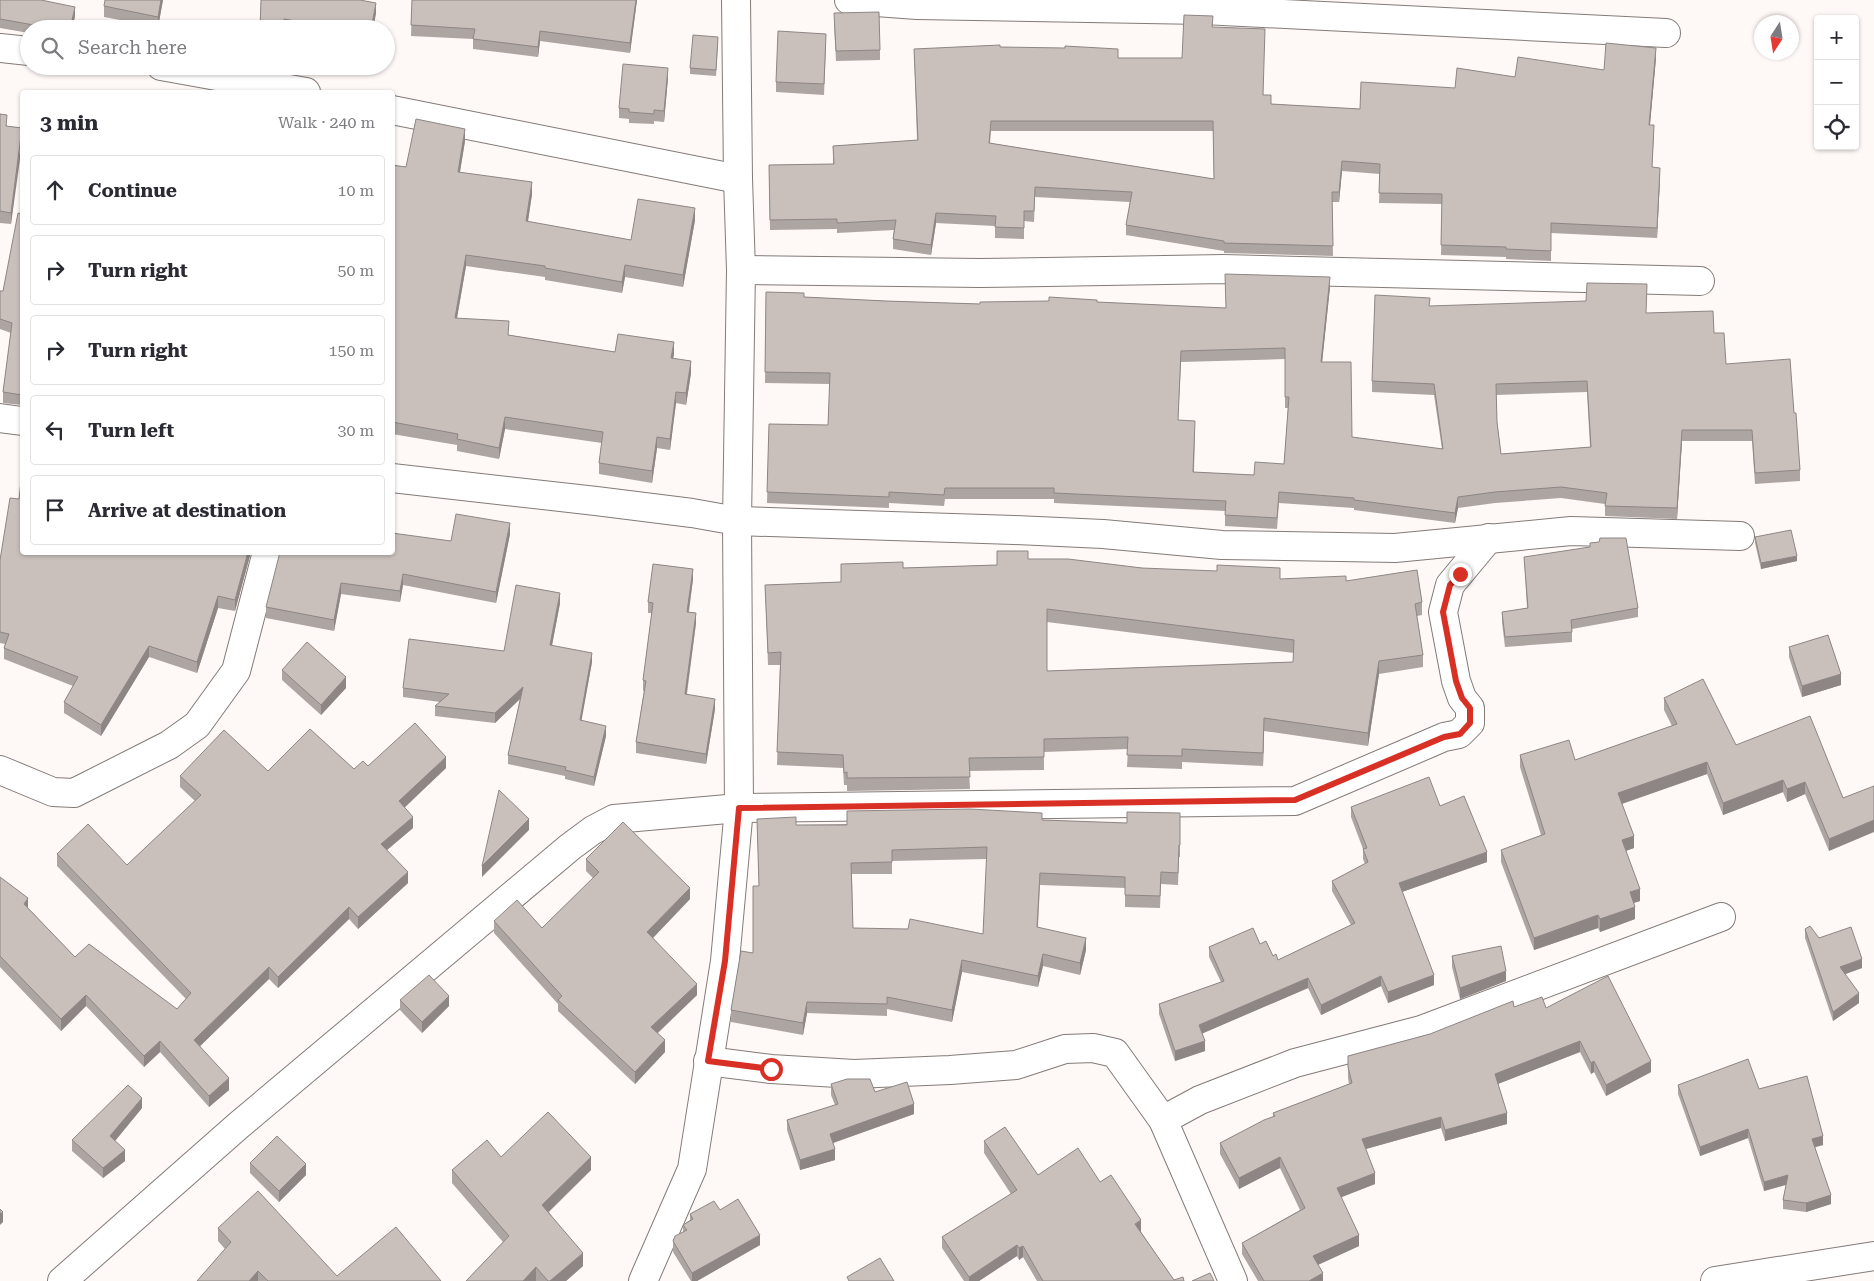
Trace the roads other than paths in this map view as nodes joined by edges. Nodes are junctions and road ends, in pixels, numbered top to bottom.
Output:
1 (736, 0) edge
2 (849, 0) edge
3 (1666, 33) dead end
4 (0, 48) edge
5 (20, 50) edge
6 (211, 75) edge
7 (295, 90) edge
8 (395, 111) edge
9 (738, 180) junction
10 (741, 270) junction
11 (1700, 281) dead end
12 (0, 418) edge
13 (20, 422) edge
14 (395, 478) edge
15 (737, 521) junction
16 (1740, 536) dead end
17 (1489, 538) junction
18 (266, 555) edge
19 (0, 770) edge
20 (739, 808) junction
21 (1721, 918) dead end
22 (708, 1061) junction
23 (1163, 1120) junction
24 (1874, 1256) edge
25 (62, 1281) edge
26 (643, 1281) edge
27 (1233, 1281) edge
28 (1715, 1281) edge

1 - 9 street
2 - 3 street
4 - 5 street
6 - 7 street
8 - 9 street
9 - 10 street
10 - 11 street
10 - 15 street
12 - 13 street
14 - 15 street
15 - 17 street
15 - 20 street
16 - 17 street
17 - 20 street
18 - 19 street
20 - 22 street
20 - 25 street
21 - 23 street
22 - 23 street
22 - 26 street
23 - 27 street
24 - 28 street

